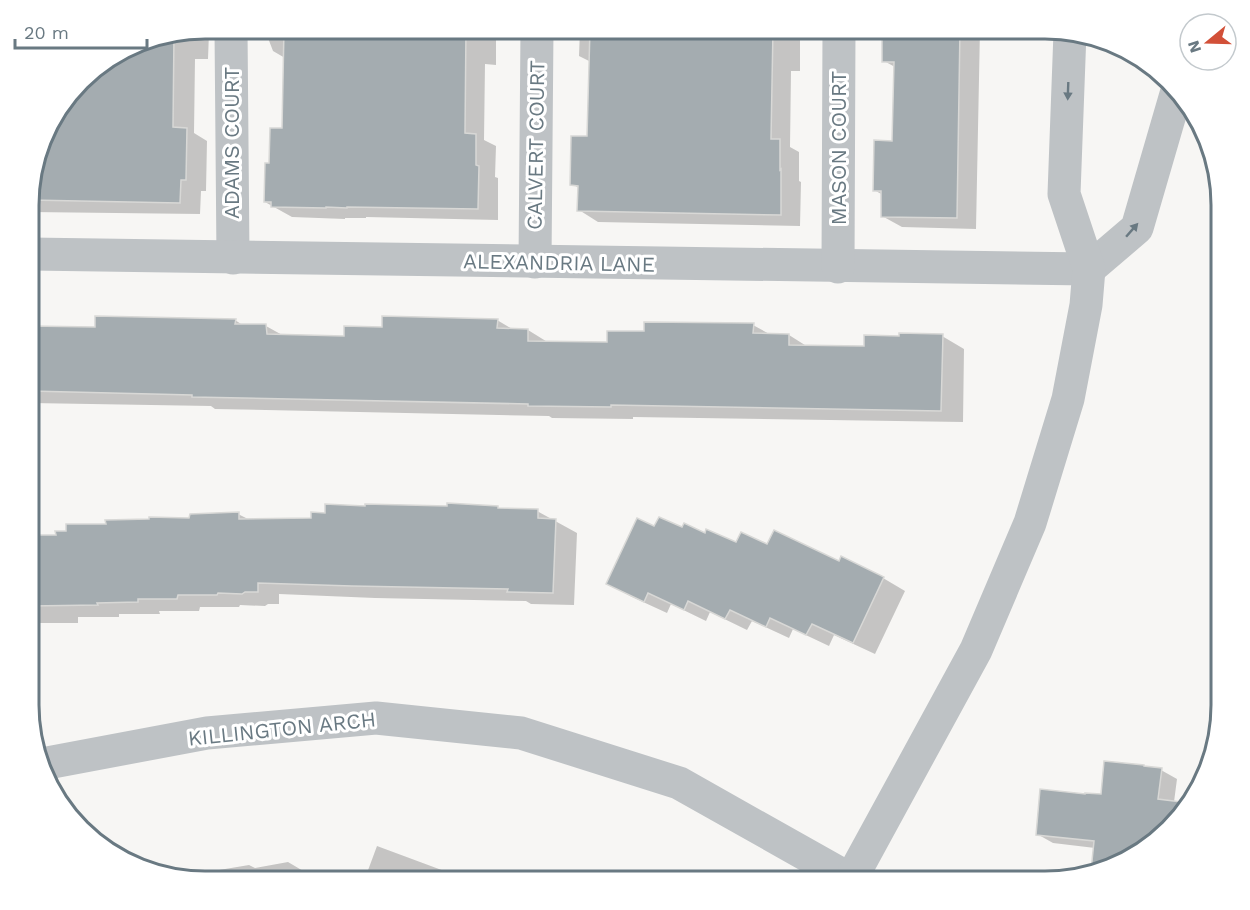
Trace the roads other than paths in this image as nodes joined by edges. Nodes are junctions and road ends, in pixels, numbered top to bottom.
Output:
1 (231, 39) edge
2 (537, 39) edge
3 (839, 39) edge
4 (1070, 41) edge
5 (1174, 101) edge
6 (39, 255) edge
7 (233, 258) junction
8 (535, 262) junction
9 (838, 267) junction
10 (1089, 269) junction
11 (50, 763) edge
12 (833, 871) edge
13 (856, 871) edge

1 - 7 street, ADAMS COURT
2 - 8 street, CALVERT COURT
3 - 9 street, MASON COURT
4 -> 10 street
10 -> 5 street
6 - 7 street, ALEXANDRIA LANE
7 - 8 street, ALEXANDRIA LANE
8 - 9 street, ALEXANDRIA LANE
9 - 10 street, ALEXANDRIA LANE
10 - 13 street
11 - 12 street, KILLINGTON ARCH

